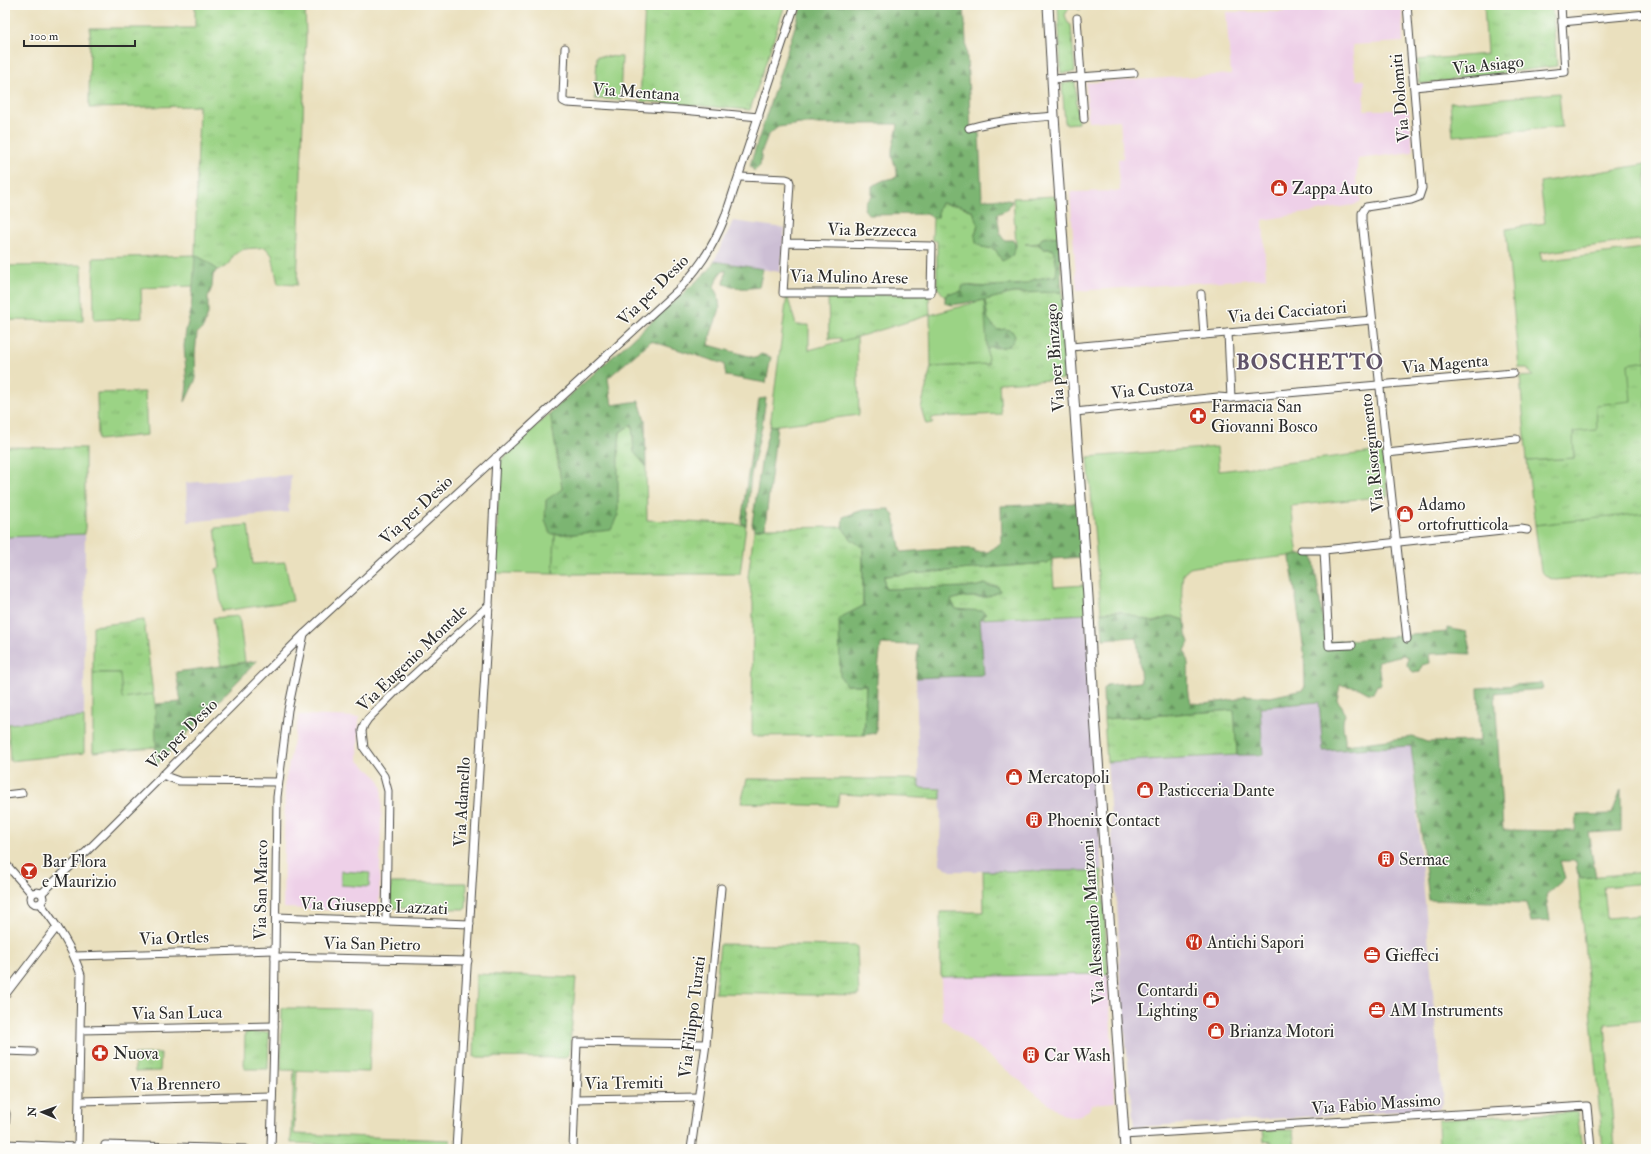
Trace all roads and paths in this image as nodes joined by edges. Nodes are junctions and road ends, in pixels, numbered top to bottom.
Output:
1 (796, 5) edge
2 (1048, 5) edge
3 (1407, 5) edge
4 (1561, 5) edge
5 (1646, 14) edge
6 (1077, 18) dead end
7 (1562, 22) junction
8 (564, 48) dead end
9 (1134, 73) dead end
10 (1082, 76) junction
11 (1053, 79) junction
12 (1414, 87) junction
13 (1054, 116) junction
14 (759, 117) junction
15 (1084, 119) dead end
16 (969, 128) dead end
17 (740, 177) junction
18 (1422, 188) joint
19 (787, 243) junction
20 (931, 293) joint
21 (1201, 294) dead end
22 (1372, 320) junction
23 (1228, 333) junction
24 (1204, 335) junction
25 (1071, 347) junction
26 (1512, 373) dead end
27 (1379, 385) junction
28 (1231, 398) junction
29 (1075, 412) junction
30 (1516, 439) dead end
31 (1387, 453) junction
32 (496, 457) junction
33 (1527, 530) dead end
34 (1396, 541) junction
35 (1301, 550) dead end
36 (1324, 550) junction
37 (1088, 597) joint
38 (489, 605) junction
39 (304, 634) junction
40 (1407, 639) dead end
41 (1352, 645) dead end
42 (162, 775) junction
43 (278, 782) junction
44 (22, 793) dead end
45 (5, 795) edge
46 (5, 863) edge
47 (721, 888) dead end
48 (42, 893) junction
49 (32, 894) junction
50 (40, 903) junction
51 (276, 917) junction
52 (386, 921) junction
53 (470, 924) junction
54 (57, 927) junction
55 (275, 954) junction
56 (75, 956) junction
57 (468, 961) junction
58 (5, 995) edge
59 (274, 1026) junction
60 (81, 1030) junction
61 (706, 1044) junction
62 (5, 1051) edge
63 (33, 1052) dead end
64 (272, 1096) junction
65 (698, 1097) junction
66 (575, 1099) junction
67 (80, 1101) junction
68 (5, 1111) edge
69 (5, 1130) edge
70 (5, 1144) edge
71 (1125, 1144) edge
72 (105, 1147) edge
73 (78, 1148) edge
74 (246, 1149) edge
75 (271, 1149) edge
76 (456, 1149) edge
77 (573, 1149) edge
78 (691, 1149) edge
79 (1591, 1149) edge

1 - 14 street, Via per Desio
2 - 11 main road, Via per Binzago
3 - 12 street, Via Dolomiti
4 - 7 street
5 - 7 street
6 - 10 street
7 - 12 street, Via Asiago
8 - 14 street, Via Mentana
9 - 10 street
10 - 11 street
10 - 15 street
11 - 13 main road, Via per Binzago
12 - 18 street, Via Dolomiti
13 - 16 street
13 - 25 main road, Via per Binzago
14 - 17 street, Via per Desio
17 - 19 street, Via Mulino Arese
17 - 32 street, Via per Desio
18 - 22 street, Via Risorgimento
19 - 20 street, Via Bezzecca
19 - 20 street, Via Mulino Arese
21 - 24 street, Via dei Cacciatori
22 - 23 street, Via dei Cacciatori
22 - 27 street, Via Risorgimento
23 - 24 street, Via dei Cacciatori
23 - 28 street
24 - 25 street, Via dei Cacciatori
25 - 29 main road, Via per Binzago
26 - 27 street, Via Magenta
27 - 28 street, Via Magenta
27 - 31 street, Via Risorgimento
28 - 29 street, Via Custoza
29 - 37 main road, Via per Binzago
30 - 31 street
31 - 34 street, Via Risorgimento
32 - 38 street, Via Adamello
32 - 39 street, Via per Desio
33 - 34 street
34 - 36 street
34 - 40 street, Via Risorgimento
35 - 36 street
36 - 41 street
37 - 71 main road, Via Alessandro Manzoni
38 - 52 street, Via Eugenio Montale
38 - 53 street, Via Adamello
39 - 42 street, Via per Desio
39 - 43 street, Via San Marco
42 - 43 street
42 - 48 street, Via per Desio
43 - 51 street, Via San Marco
44 - 45 street
46 - 49 street
47 - 61 street, Via Filippo Turati
48 - 49 street
48 - 50 street
49 - 50 street
50 - 54 street
51 - 52 street, Via Giuseppe Lazzati
51 - 55 street, Via San Marco
52 - 53 street, Via Giuseppe Lazzati
53 - 57 street, Via Adamello
54 - 56 street
54 - 58 street
55 - 56 street, Via Ortles
55 - 57 street, Via San Pietro
55 - 59 street, Via San Marco
56 - 60 street
57 - 76 street, Via Adamello
59 - 60 street, Via San Luca
59 - 64 street, Via San Marco
60 - 67 street
61 - 65 street, Via Filippo Turati
61 - 66 street
62 - 63 street
64 - 67 street, Via Brennero
64 - 75 street, Via San Marco
65 - 66 street, Via Tremiti
65 - 78 street, Via Filippo Turati
66 - 77 street
67 - 73 street
68 - 69 street
70 - 73 street
71 - 79 street, Via Fabio Massimo
72 - 74 street

